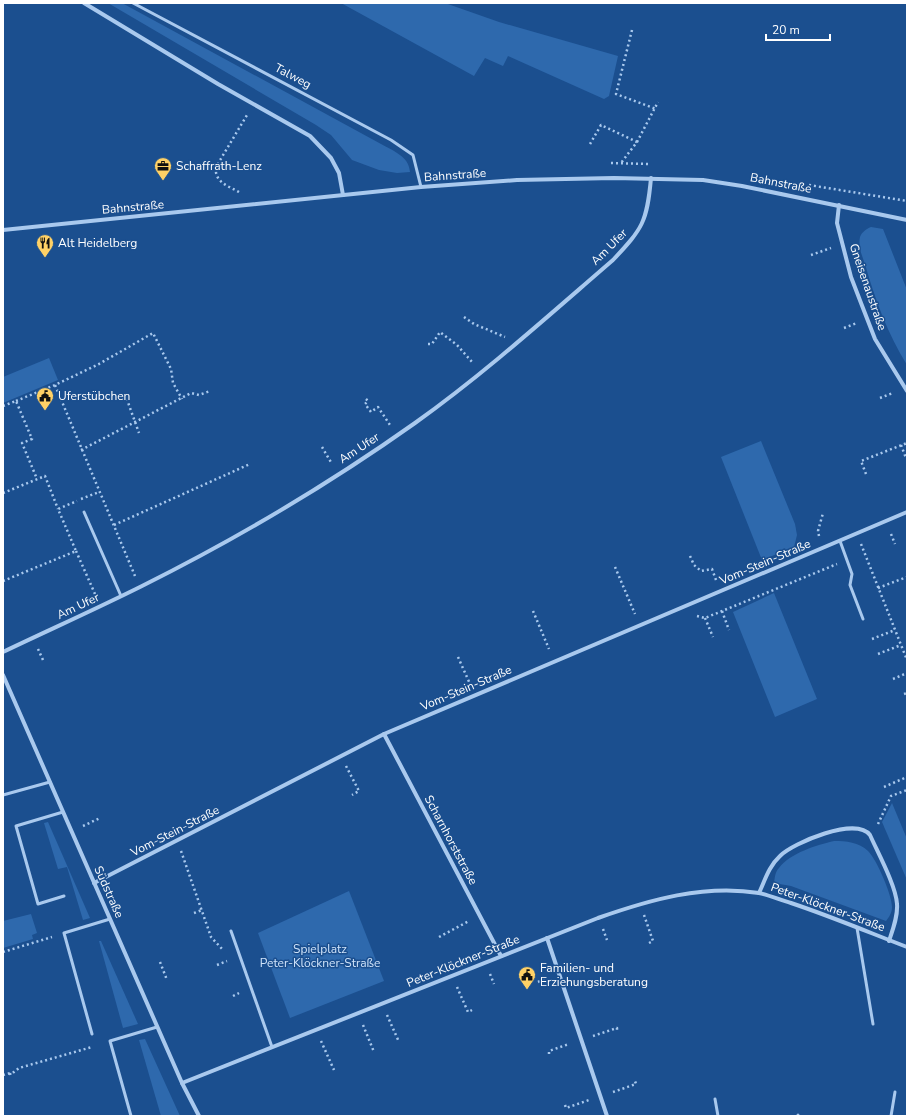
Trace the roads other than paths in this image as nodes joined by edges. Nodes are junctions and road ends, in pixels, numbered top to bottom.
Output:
1 (84, 3) edge
2 (133, 3) edge
3 (651, 178) junction
4 (421, 187) junction
5 (343, 195) junction
6 (839, 205) junction
7 (907, 220) edge
8 (3, 230) edge
9 (907, 391) edge
10 (84, 512) dead end
11 (907, 512) edge
12 (840, 541) junction
13 (121, 596) junction
14 (862, 619) dead end
15 (3, 652) edge
16 (3, 675) edge
17 (384, 734) junction
18 (50, 782) junction
19 (3, 795) edge
20 (63, 812) junction
21 (94, 883) junction
22 (759, 893) junction
23 (64, 896) dead end
24 (110, 919) junction
25 (857, 928) junction
26 (231, 931) dead end
27 (547, 938) junction
28 (889, 940) junction
29 (907, 947) edge
30 (501, 956) junction
31 (873, 1024) dead end
32 (157, 1027) junction
33 (92, 1034) dead end
34 (272, 1047) junction
35 (182, 1083) junction
36 (895, 1092) dead end
37 (715, 1099) dead end
38 (131, 1116) edge
39 (199, 1116) edge
40 (606, 1116) edge
41 (718, 1116) edge
42 (890, 1116) edge

1 - 5 street
2 - 4 lane, Talweg
3 - 4 street, Bahnstraße
3 - 6 street, Bahnstraße
3 - 13 street, Am Ufer
4 - 5 street, Bahnstraße
5 - 8 street, Bahnstraße
6 - 7 street, Bahnstraße
6 - 9 street, Gneisenaustraße
10 - 13 lane
11 - 12 street, Vom-Stein-Straße
12 - 14 lane
12 - 17 street, Vom-Stein-Straße
13 - 15 street, Am Ufer
16 - 18 street, Südstraße
17 - 21 street, Vom-Stein-Straße
17 - 30 street, Scharnhorststraße
18 - 19 lane
18 - 20 street, Südstraße
20 - 21 street, Südstraße
20 - 23 lane
21 - 24 street, Südstraße
22 - 25 street, Peter-Klöckner-Straße
22 - 27 street, Peter-Klöckner-Straße
22 - 28 street, Peter-Klöckner-Straße
24 - 32 street, Südstraße
24 - 33 lane
25 - 28 street, Peter-Klöckner-Straße
25 - 31 lane
26 - 34 lane
27 - 30 street, Peter-Klöckner-Straße
27 - 40 street
28 - 29 street, Peter-Klöckner-Straße
30 - 34 street, Peter-Klöckner-Straße
32 - 35 street, Südstraße
32 - 38 lane
34 - 35 street, Peter-Klöckner-Straße
35 - 39 street, Südstraße
36 - 42 lane
37 - 41 lane

